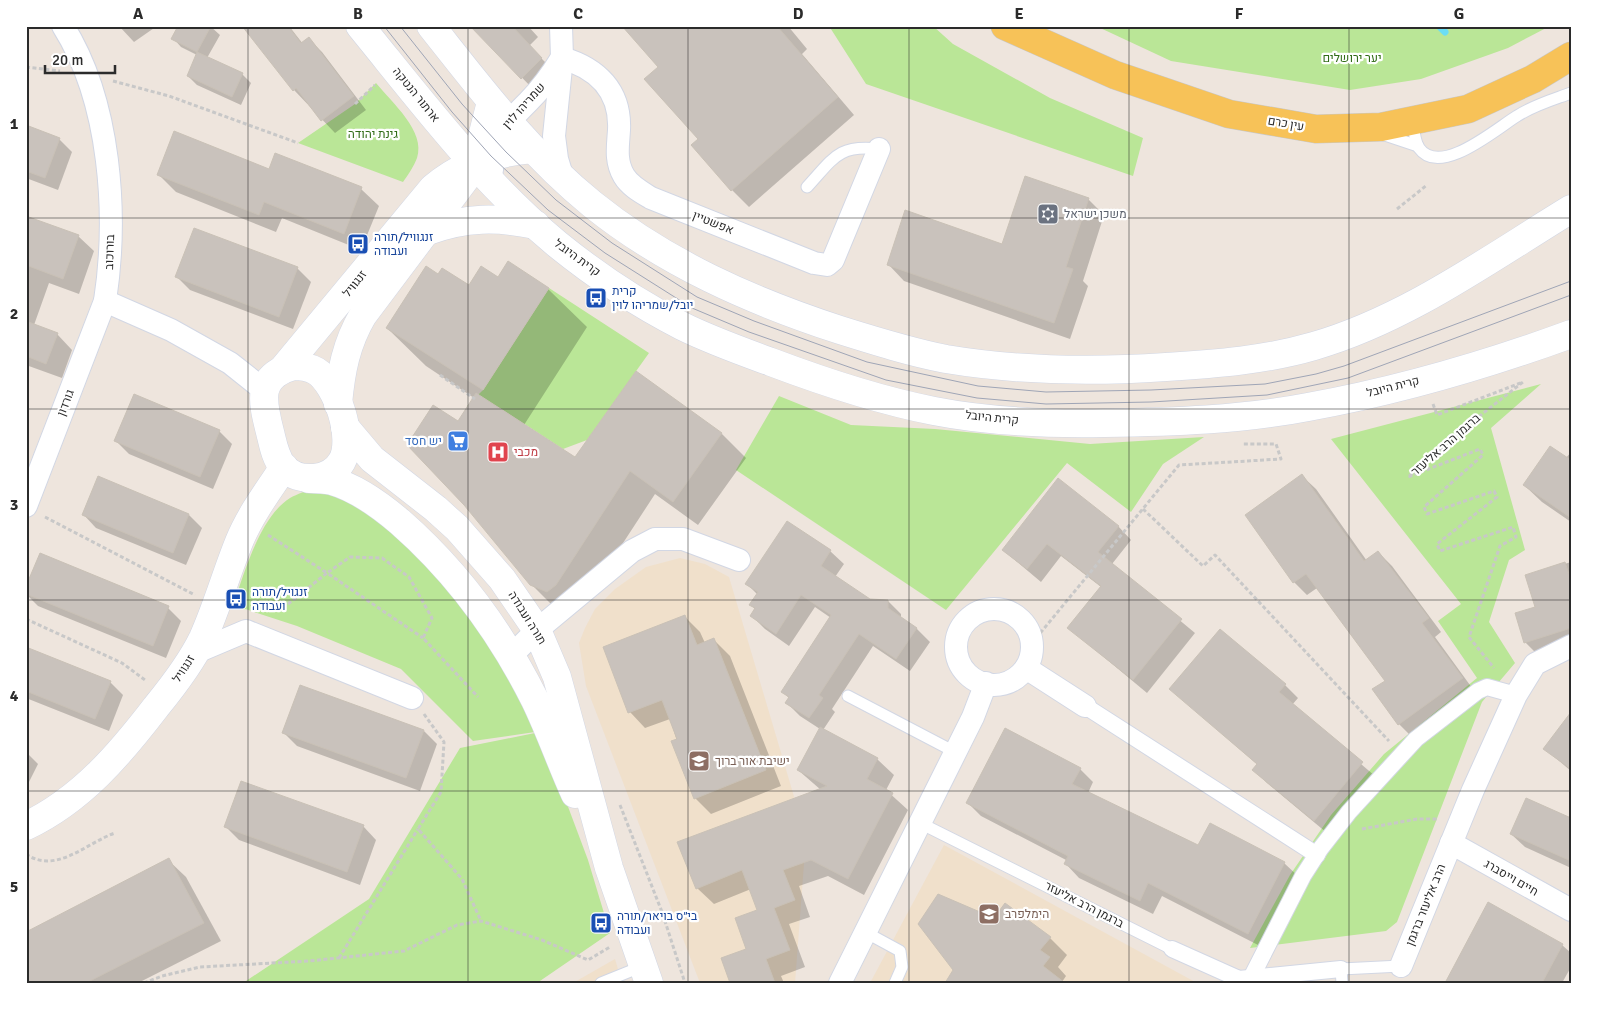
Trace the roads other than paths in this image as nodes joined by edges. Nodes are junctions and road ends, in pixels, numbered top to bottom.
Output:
1 (63, 26) edge
2 (360, 26) edge
3 (431, 26) edge
4 (561, 26) edge
5 (1005, 26) edge
6 (1571, 56) edge
7 (562, 58) junction
8 (1571, 94) edge
9 (499, 112) junction
10 (1415, 134) junction
11 (533, 148) junction
12 (879, 149) joint
13 (482, 159) junction
14 (563, 179) junction
15 (807, 187) dead end
16 (1565, 217) edge
17 (536, 225) junction
18 (428, 231) junction
19 (105, 302) junction
20 (1571, 334) edge
21 (283, 369) junction
22 (264, 390) junction
23 (341, 415) junction
24 (284, 468) junction
25 (309, 478) junction
26 (35, 511) edge
27 (739, 560) dead end
28 (537, 630) junction
29 (1571, 646) edge
30 (194, 653) junction
31 (511, 656) junction
32 (1026, 668) junction
33 (986, 684) junction
34 (1516, 695) junction
35 (848, 696) dead end
36 (412, 698) road end
37 (1085, 706) joint
38 (955, 752) junction
39 (920, 823) junction
40 (26, 826) edge
41 (1451, 843) junction
42 (1316, 855) junction
43 (609, 868) junction
44 (1571, 910) edge
45 (866, 932) junction
46 (1172, 949) joint
47 (1401, 966) joint
48 (646, 975) edge
49 (1342, 976) edge
50 (1251, 978) junction
51 (600, 983) edge
52 (840, 983) edge
53 (895, 983) edge

1 - 19 street, בורוכוב
2 - 13 main road, ארתור הנטקה
3 - 9 main road
4 - 7 street, שמריהו לוין
5 - 10 main road, עין כרם
6 - 10 main road, עין כרם
7 - 9 street, שמריהו לוין
7 - 12 street, אפשטיין
7 - 14 street, שמריהו לוין
8 - 10 lane
9 - 11 main road
9 - 13 main road, זנגוויל
11 - 13 main road, זנגוויל
11 - 14 main road
12 - 15 lane
13 - 17 main road, קרית היובל
13 - 18 main road, זנגוויל
13 - 21 main road, זנגוויל
14 - 16 main road
17 - 18 main road
17 - 20 main road, קרית היובל
18 - 23 main road, זנגוויל
19 - 22 street
19 - 26 street, גורדון
21 - 22 main road
21 - 23 main road
22 - 24 main road
23 - 25 main road
23 - 28 main road, תורה ועבודה
24 - 25 main road
24 - 30 main road, זנגוויל
25 - 31 main road, תורה ועבודה
27 - 28 street
28 - 31 street
28 - 43 main road, תורה ועבודה
29 - 34 street
30 - 36 street
30 - 40 main road, זנגוויל
31 - 43 main road, תורה ועבודה
32 - 33 street
32 - 33 street
32 - 37 street
33 - 38 street
34 - 41 street
34 - 42 street
35 - 38 lane
37 - 42 street
38 - 39 street
39 - 45 street
39 - 46 lane, ברגמן הרב אליעזר
41 - 44 street, חיים וייסברג
41 - 47 street, הרב אליעזר ברגמן
42 - 50 street
43 - 48 main road, תורה ועבודה
45 - 52 street
45 - 53 lane
46 - 50 street, ברגמן הרב אליעזר
47 - 49 lane
48 - 51 lane
49 - 50 street, ברגמן הרב אליעזר

